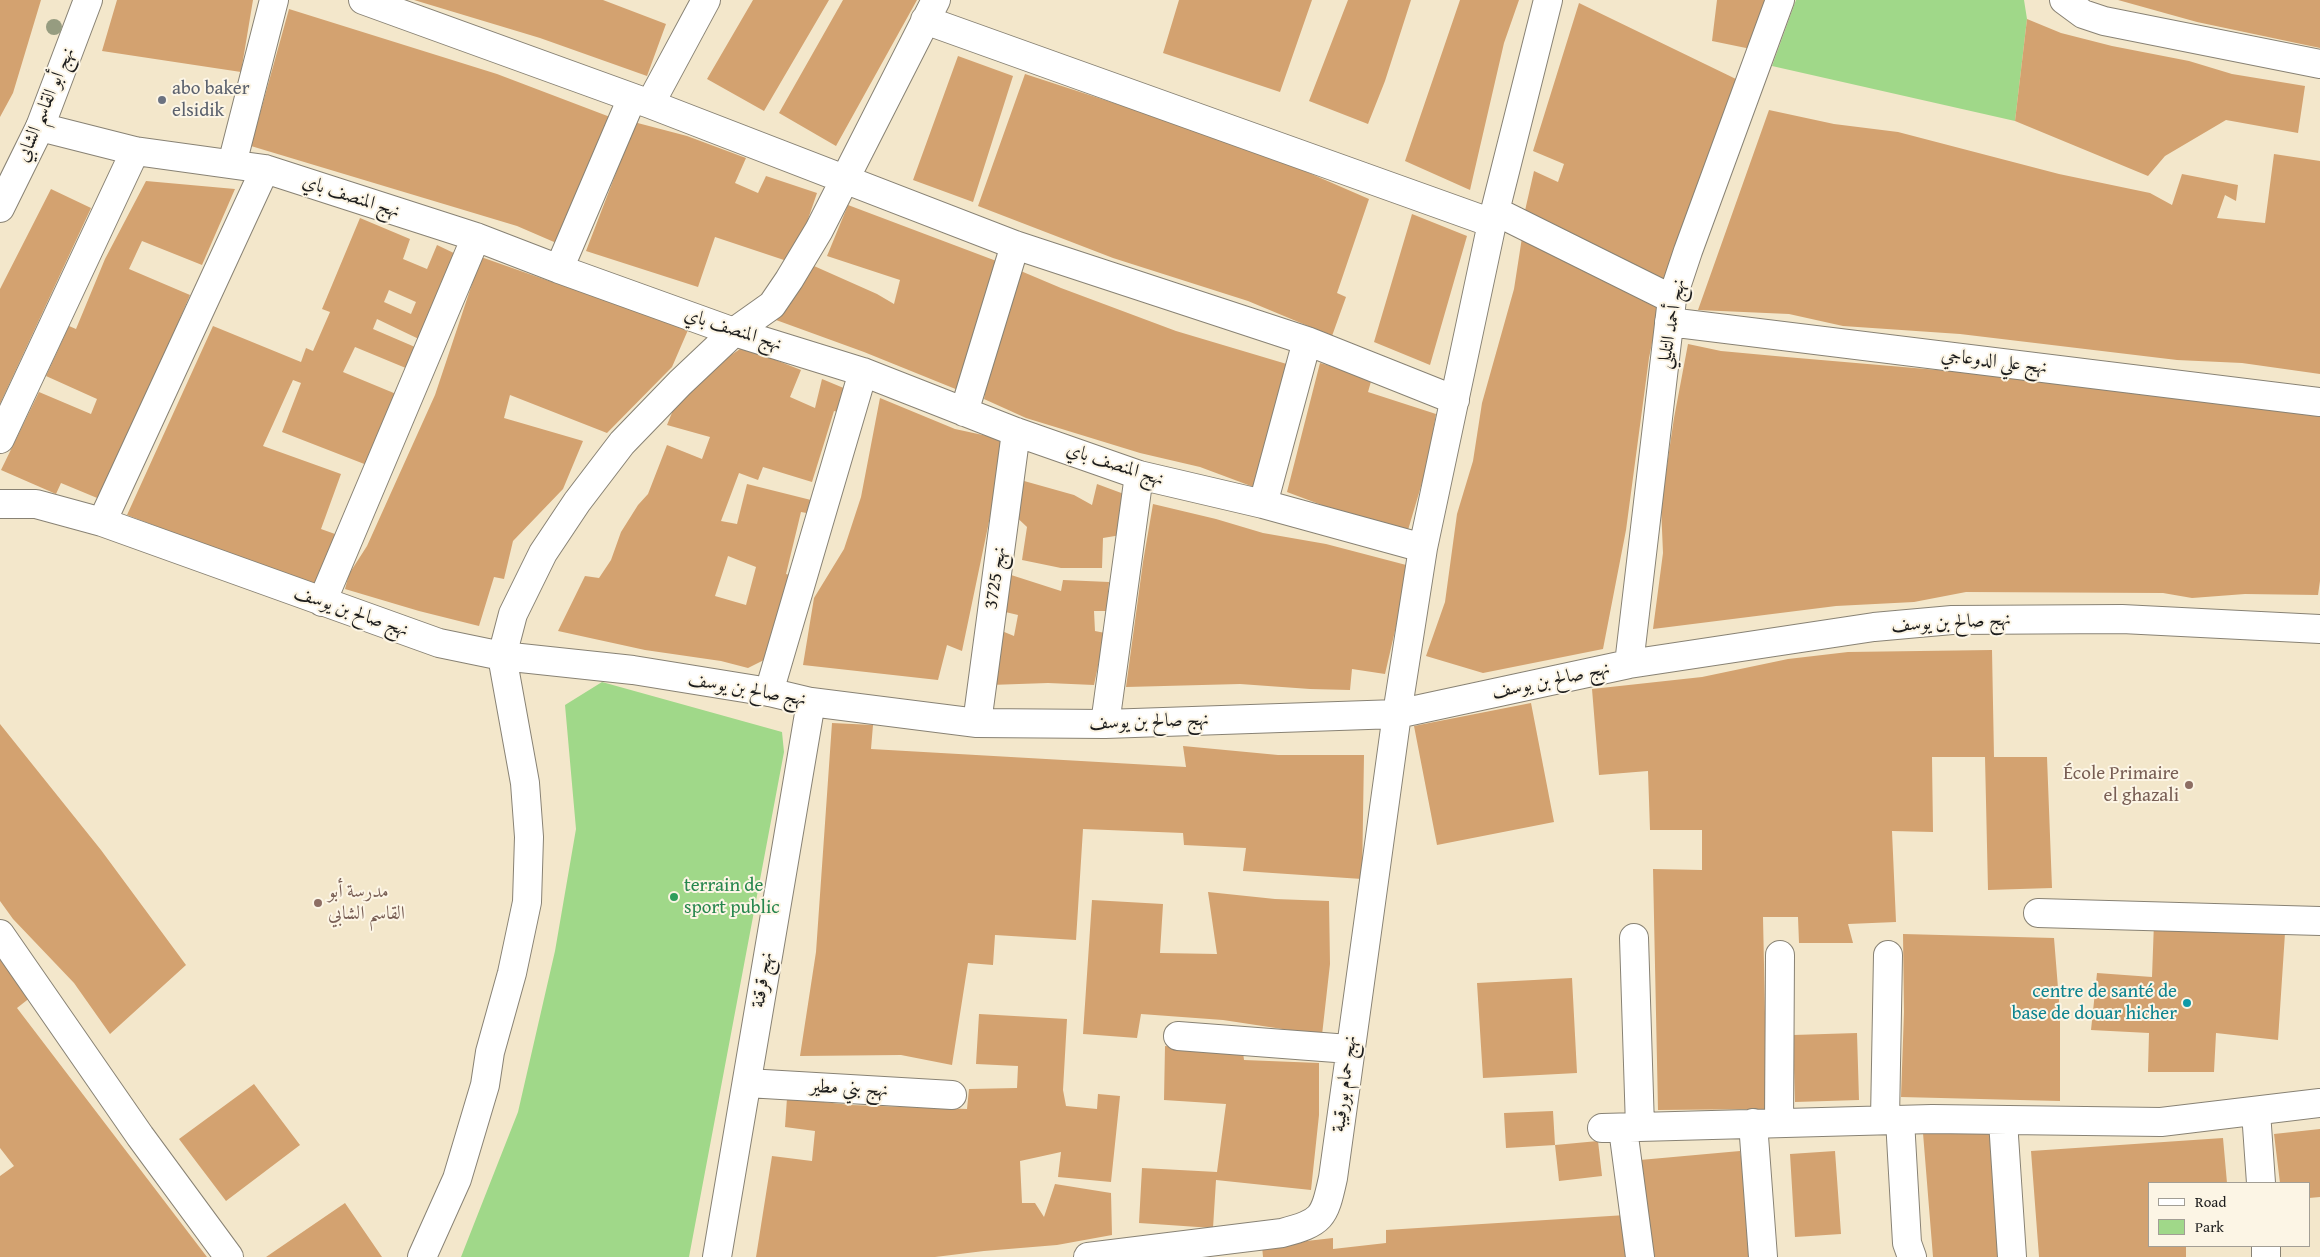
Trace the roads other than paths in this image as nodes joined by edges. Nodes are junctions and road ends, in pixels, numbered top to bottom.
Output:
1 (88, 0) edge
2 (274, 0) edge
3 (363, 0) edge
4 (706, 0) edge
5 (1548, 0) edge
6 (1780, 0) edge
7 (2064, 0) edge
8 (931, 10) edge
9 (2320, 64) edge
10 (641, 101) junction
11 (40, 127) junction
12 (135, 151) junction
13 (232, 164) junction
14 (265, 169) junction
15 (844, 179) junction
16 (0, 208) edge
17 (1494, 217) junction
18 (476, 237) junction
19 (1015, 245) junction
20 (559, 269) junction
21 (1671, 310) junction
22 (734, 332) junction
23 (1307, 341) junction
24 (863, 372) junction
25 (1456, 400) junction
26 (2320, 402) edge
27 (964, 412) junction
28 (1016, 432) junction
29 (0, 439) edge
30 (1139, 475) junction
31 (0, 504) edge
32 (1263, 504) junction
33 (102, 522) junction
34 (1423, 548) junction
35 (322, 602) junction
36 (2320, 629) edge
37 (502, 656) junction
38 (1629, 664) junction
39 (769, 692) junction
40 (811, 702) junction
41 (1397, 714) junction
42 (977, 723) junction
43 (1105, 724) junction
44 (2038, 913) dead end
45 (2320, 922) edge
46 (0, 934) edge
47 (1634, 938) dead end
48 (1780, 955) dead end
49 (1888, 955) dead end
50 (1178, 1036) dead end
51 (1349, 1049) junction
52 (747, 1083) junction
53 (952, 1095) dead end
54 (2320, 1103) edge
55 (2256, 1112) junction
56 (1893, 1120) junction
57 (2003, 1121) junction
58 (1766, 1122) junction
59 (1622, 1128) junction
60 (2261, 1182) edge
61 (229, 1257) edge
62 (422, 1257) edge
63 (716, 1257) edge
64 (1088, 1257) edge
65 (1640, 1257) edge
66 (1763, 1257) edge
67 (1912, 1257) edge
68 (2012, 1257) edge

1 - 11 street, نهج أبو القاسم الشابي
2 - 13 street
3 - 10 street
4 - 10 street
5 - 17 street, نهج حمام بورقيبة
6 - 21 street, نهج أحمد التليلي
7 - 9 street
8 - 15 street
8 - 17 street, نهج علي الدوعاجي
10 - 15 street
10 - 20 street
11 - 12 street, نهج المنصف باي
11 - 16 street, نهج أبو القاسم الشابي
12 - 13 street, نهج المنصف باي
12 - 29 street
13 - 14 street, نهج المنصف باي
14 - 18 street, نهج المنصف باي
14 - 33 street
15 - 19 street
15 - 22 street
17 - 21 street, نهج علي الدوعاجي
17 - 25 street, نهج حمام بورقيبة
18 - 20 street, نهج المنصف باي
18 - 35 street
19 - 23 street
19 - 27 street
20 - 22 street, نهج المنصف باي
21 - 26 street, نهج علي الدوعاجي
21 - 38 street, نهج أحمد التليلي
22 - 24 street, نهج المنصف باي
22 - 37 street
23 - 25 street
23 - 32 street
24 - 27 street, نهج المنصف باي
24 - 39 street
25 - 34 street, نهج حمام بورقيبة
27 - 28 street, نهج المنصف باي
28 - 30 street, نهج المنصف باي
28 - 42 street, نهج 3725
30 - 32 street, نهج المنصف باي
30 - 43 street
31 - 33 street, نهج صالح بن يوسف
32 - 34 street, نهج المنصف باي
33 - 35 street, نهج صالح بن يوسف
34 - 41 street, نهج حمام بورقيبة
35 - 37 street, نهج صالح بن يوسف
36 - 38 street, نهج صالح بن يوسف
37 - 39 street, نهج صالح بن يوسف
37 - 62 street
38 - 41 street, نهج صالح بن يوسف
39 - 40 street, نهج صالح بن يوسف
40 - 42 street, نهج صالح بن يوسف
40 - 52 street, نهج قرقنة
41 - 43 street, نهج صالح بن يوسف
41 - 51 street, نهج حمام بورقيبة
42 - 43 street, نهج صالح بن يوسف
44 - 45 street
46 - 61 street
47 - 59 street
48 - 58 street
49 - 56 street
50 - 51 street
51 - 64 street, نهج حمام بورقيبة
52 - 53 street, نهج بني مطير
52 - 63 street, نهج قرقنة
54 - 55 street
55 - 57 street
55 - 60 street
56 - 57 street
56 - 58 street
56 - 67 street
57 - 68 street
58 - 59 street
58 - 66 street
59 - 65 street

